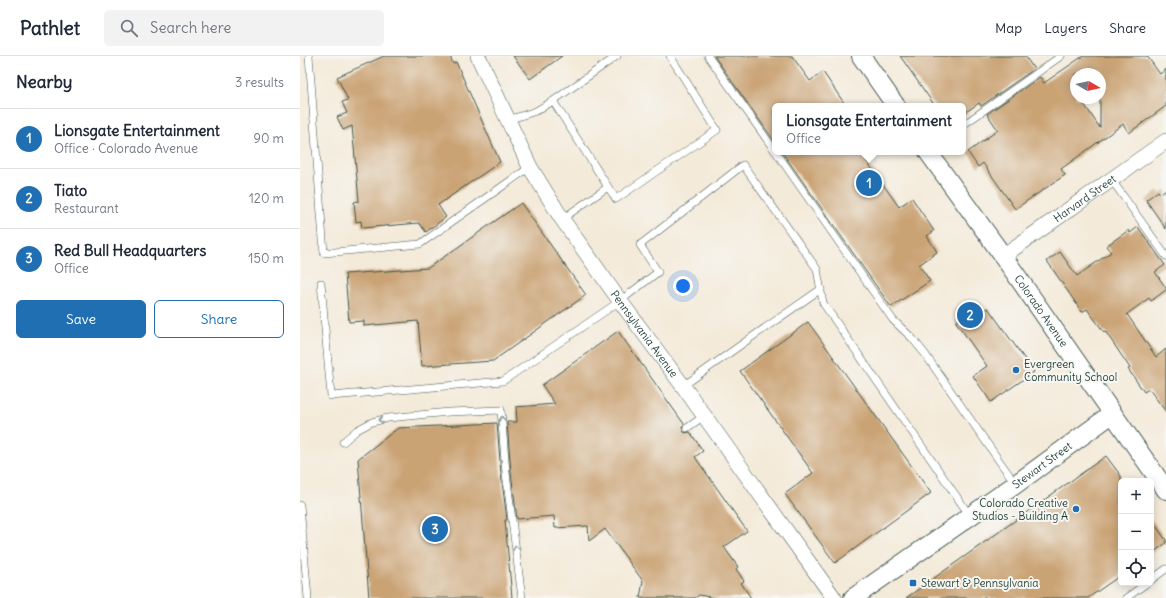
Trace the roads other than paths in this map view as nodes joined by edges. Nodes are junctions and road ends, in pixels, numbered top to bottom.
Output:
1 (309, 56) edge
2 (478, 56) edge
3 (617, 56) edge
4 (670, 56) edge
5 (708, 56) edge
6 (861, 56) edge
7 (1061, 56) edge
8 (553, 101) junction
9 (894, 103) edge
10 (508, 120) junction
11 (966, 123) edge
12 (1166, 141) edge
13 (772, 148) edge
14 (777, 155) edge
15 (930, 155) edge
16 (530, 167) junction
17 (1111, 179) junction
18 (608, 187) junction
19 (562, 218) junction
20 (1003, 256) junction
21 (1166, 256) edge
22 (321, 283) dead end
23 (821, 289) junction
24 (620, 301) junction
25 (683, 386) junction
26 (1112, 414) junction
27 (704, 416) junction
28 (687, 428) dead end
29 (343, 442) dead end
30 (1016, 484) junction
31 (1166, 490) edge
32 (300, 505) edge
33 (970, 516) junction
34 (1166, 569) edge
35 (1154, 578) edge
36 (1143, 586) edge
37 (308, 598) edge
38 (522, 598) edge
39 (834, 598) edge
40 (853, 598) edge
41 (1126, 598) edge

1 - 16 lane
2 - 10 street, Pennsylvania Avenue
3 - 8 lane
4 - 18 lane
5 - 13 lane
6 - 9 street
7 - 11 lane
8 - 10 lane
8 - 18 lane
10 - 16 street, Pennsylvania Avenue
12 - 17 street, Harvard Street
14 - 30 lane
15 - 20 street, Colorado Avenue
16 - 19 street, Pennsylvania Avenue
17 - 20 street, Harvard Street
17 - 21 lane
18 - 19 lane
19 - 24 street, Pennsylvania Avenue
20 - 26 street, Colorado Avenue
22 - 24 lane
23 - 24 lane
23 - 25 lane
23 - 33 lane
24 - 25 street, Pennsylvania Avenue
25 - 27 street, Pennsylvania Avenue
26 - 30 street, Stewart Street
26 - 31 street, Colorado Avenue
27 - 28 lane
27 - 39 street, Pennsylvania Avenue
38 -> 29 lane
30 - 33 street, Stewart Street
32 - 37 lane
33 - 40 street, Stewart Street
34 - 35 lane
36 - 41 lane

